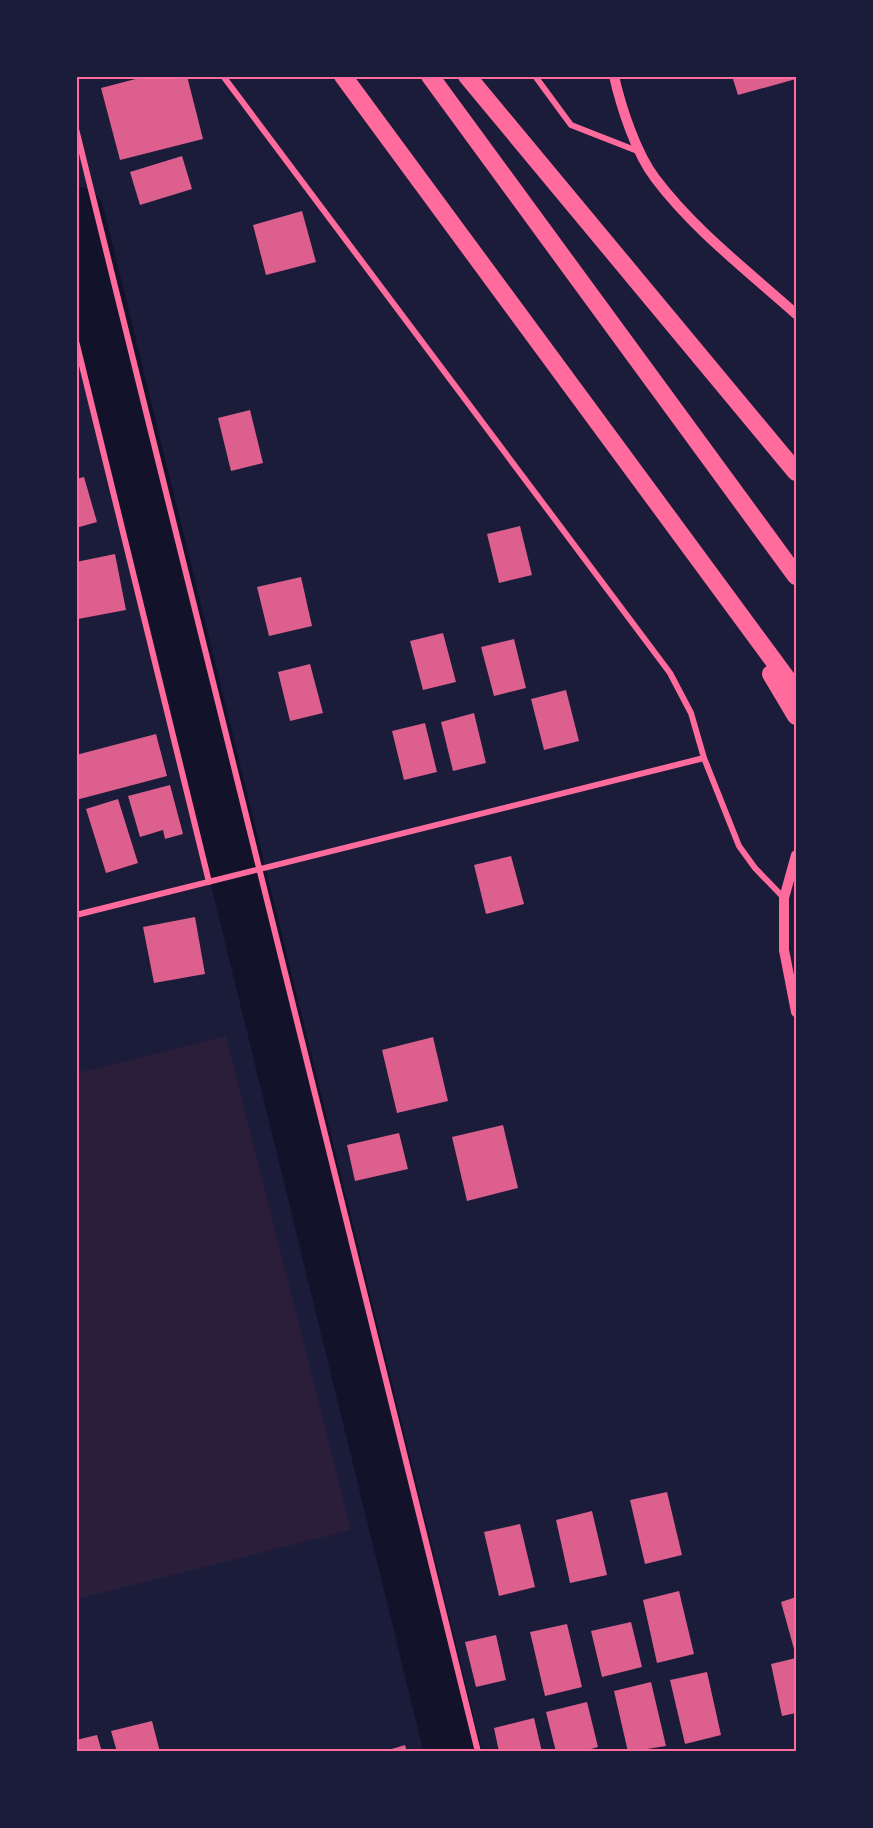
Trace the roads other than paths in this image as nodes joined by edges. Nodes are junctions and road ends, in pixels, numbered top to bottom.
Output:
1 (223, 76) edge
2 (342, 76) edge
3 (430, 76) edge
4 (467, 76) edge
5 (535, 76) edge
6 (614, 76) edge
7 (76, 129) edge
8 (642, 153) junction
9 (796, 314) edge
10 (76, 341) edge
11 (796, 472) edge
12 (796, 576) edge
13 (716, 581) junction
14 (796, 691) edge
15 (796, 716) edge
16 (704, 758) junction
17 (796, 855) edge
18 (258, 870) junction
19 (209, 882) junction
20 (784, 898) junction
21 (76, 915) edge
22 (796, 1012) edge
23 (478, 1752) edge

1 - 16 street
2 - 13 highway
3 - 12 highway
4 - 11 highway
5 - 8 street
6 - 8 street
7 - 18 street
8 - 9 street
10 - 19 street
13 - 14 highway
13 - 15 highway
16 - 18 street
16 - 20 street
17 - 20 street
18 - 19 street
18 - 23 street
19 - 21 street
20 - 22 street

